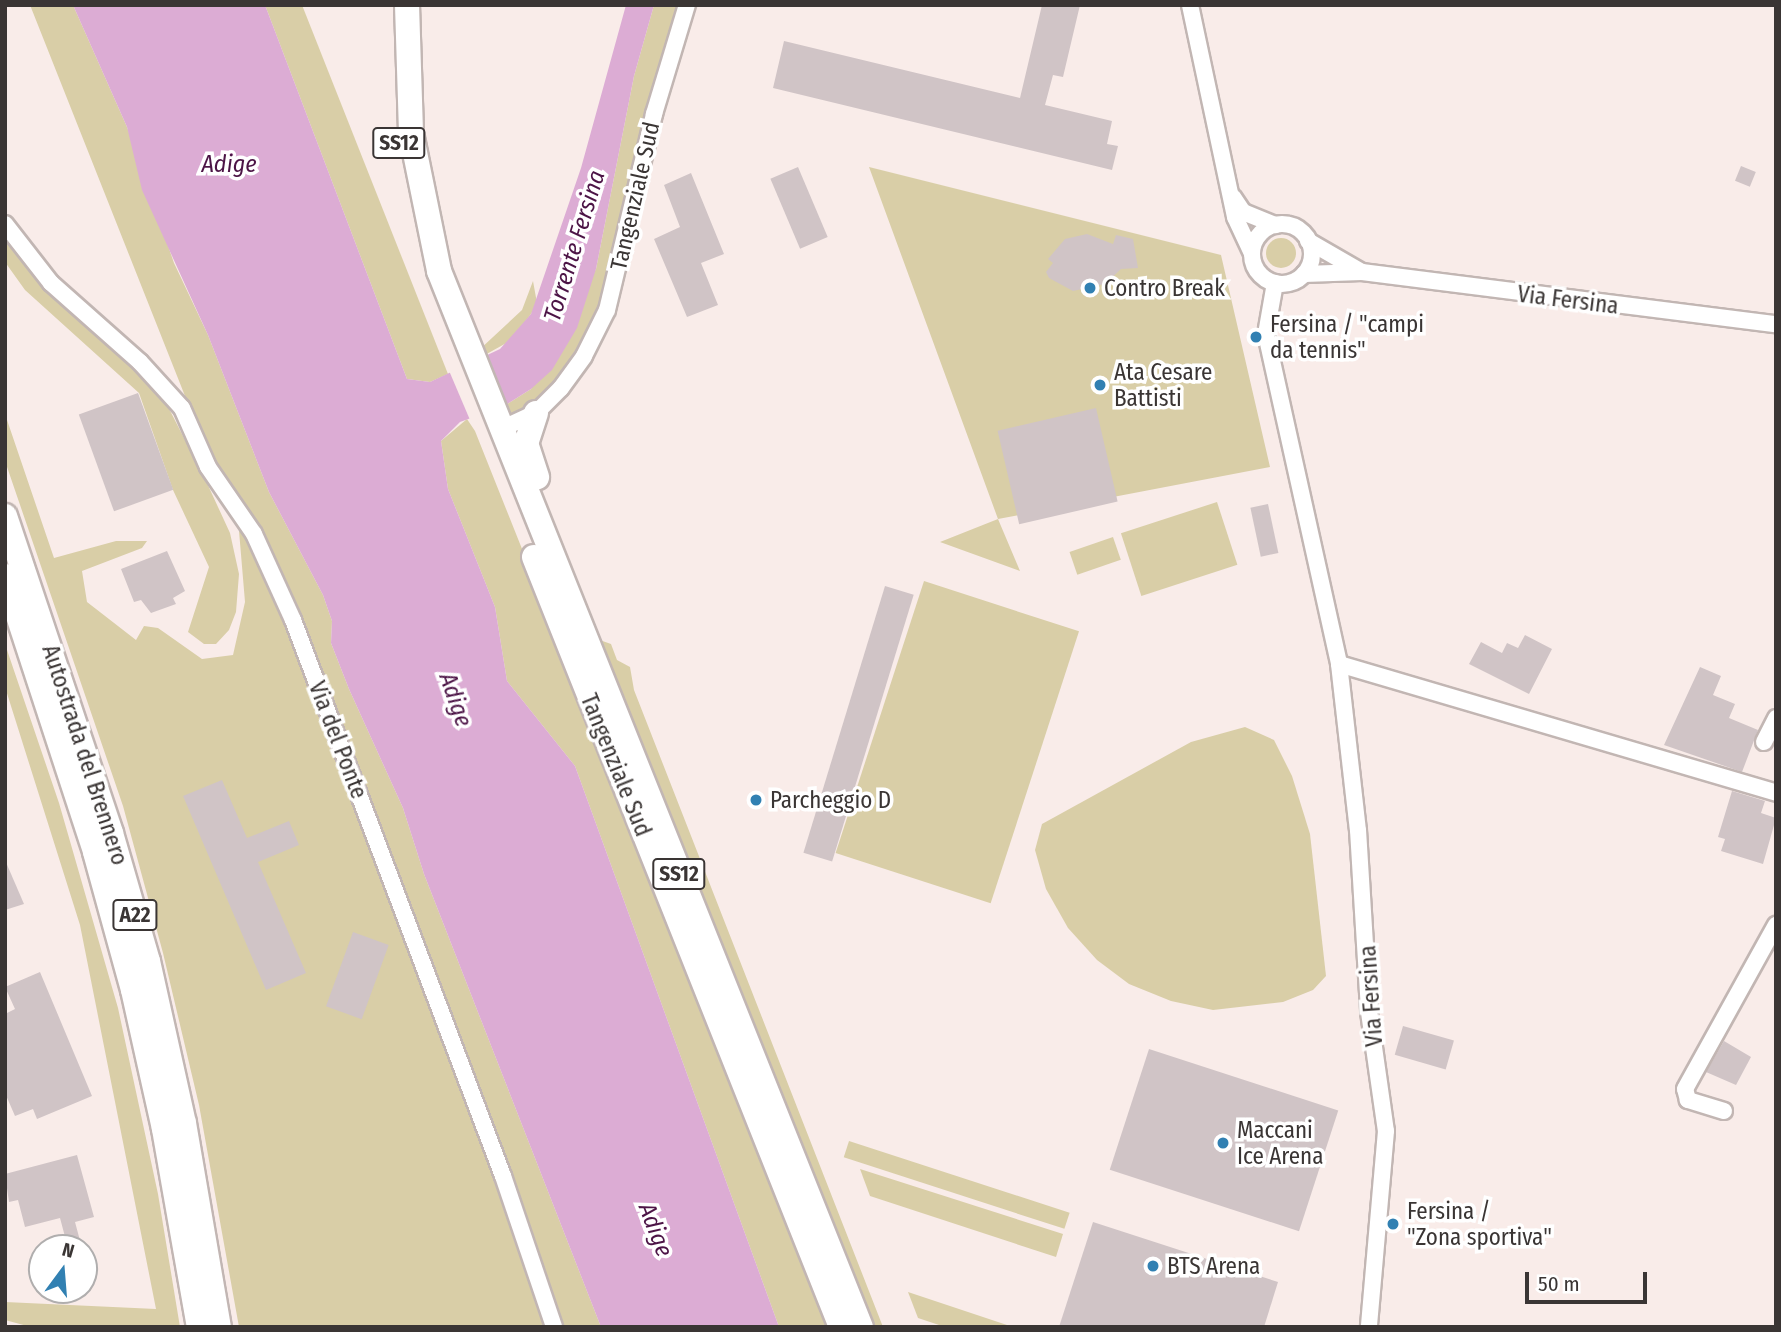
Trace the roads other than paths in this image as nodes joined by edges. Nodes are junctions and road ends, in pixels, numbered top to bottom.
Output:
1 (396, 5) edge
2 (407, 5) edge
3 (687, 5) edge
4 (1190, 5) edge
5 (1231, 195) junction
6 (5, 224) edge
7 (1276, 225) junction
8 (1308, 241) junction
9 (1252, 253) junction
10 (1362, 272) junction
11 (1304, 274) junction
12 (433, 275) junction
13 (1275, 283) junction
14 (1776, 324) edge
15 (537, 413) junction
16 (493, 426) junction
17 (5, 516) edge
18 (5, 576) edge
19 (584, 637) junction
20 (1339, 664) junction
21 (1776, 718) edge
22 (1764, 742) dead end
23 (1776, 793) edge
24 (1776, 925) edge
25 (1724, 1111) dead end
26 (199, 1327) edge
27 (219, 1327) edge
28 (554, 1327) edge
29 (841, 1327) edge
30 (861, 1327) edge
31 (1369, 1327) edge

1 - 12 highway, SS12
2 - 12 highway, SS12
3 - 15 street, Tangenziale Sud
4 - 5 street
5 - 7 street, Via Fersina
5 - 9 street
6 - 28 street, Via del Ponte
7 - 8 street, Via Fersina
7 - 9 street
8 - 10 street, Via Fersina
8 - 11 street
9 - 13 street
10 - 11 street, Via Fersina
10 - 14 street, Via Fersina
11 - 13 street, Via Fersina
12 - 16 highway, Tangenziale Sud / SS12
13 - 20 street, Via Fersina
15 - 16 street, Tangenziale Sud
15 - 19 highway
16 - 19 highway, Tangenziale Sud / SS12
16 - 29 highway, Tangenziale Sud / SS12
17 - 27 highway, Autostrada del Brennero / A22
18 - 26 highway, Autostrada del Brennero / A22
19 - 30 highway, Tangenziale Sud / SS12
20 - 23 street
20 - 31 street, Via Fersina
21 - 22 street
24 - 25 street

